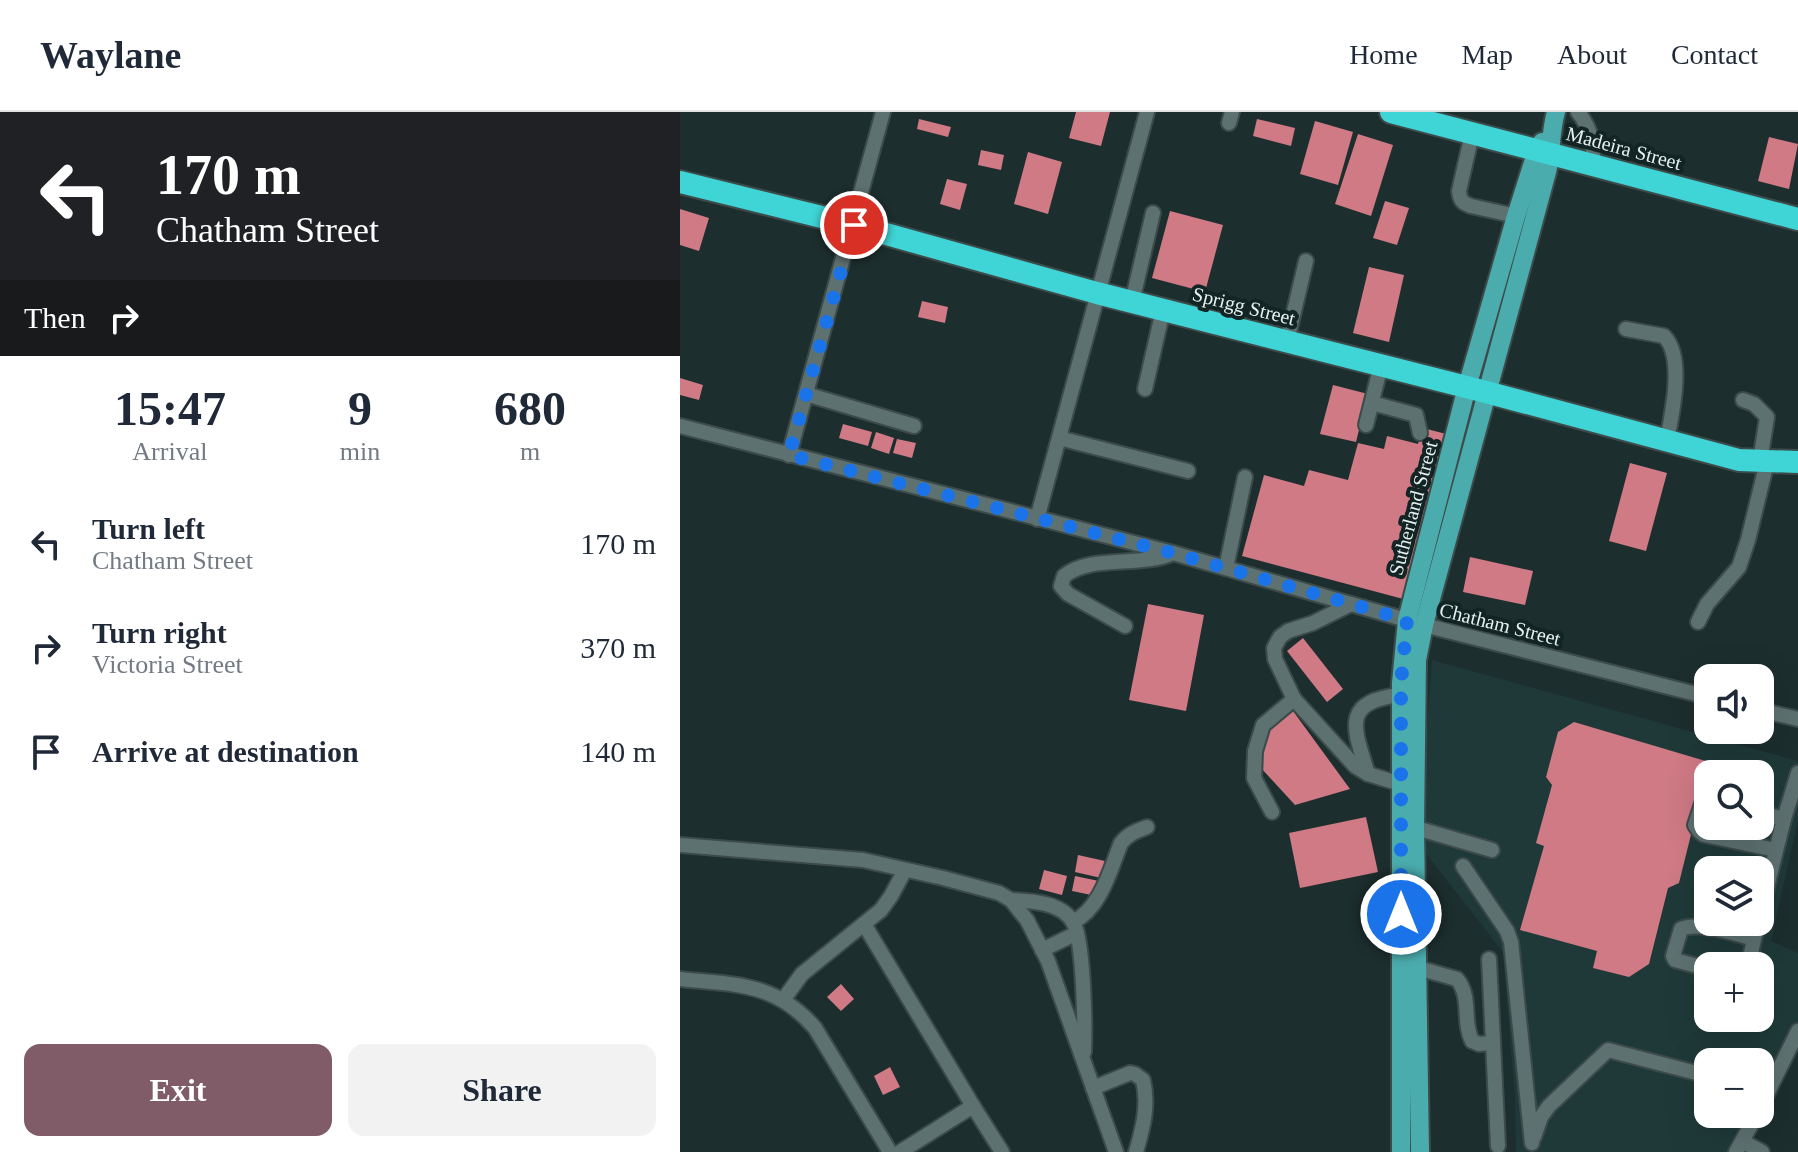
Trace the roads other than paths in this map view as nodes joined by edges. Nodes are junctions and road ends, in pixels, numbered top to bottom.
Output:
1 (883, 112) edge
2 (1147, 112) edge
3 (1391, 112) edge
4 (1578, 112) edge
5 (1553, 121) edge
6 (1472, 134) junction
7 (1544, 152) junction
8 (1593, 165) junction
9 (680, 182) edge
10 (1153, 213) dead end
11 (1516, 216) junction
12 (1798, 219) edge
13 (854, 225) junction
14 (1306, 261) dead end
15 (1097, 293) junction
16 (1132, 302) junction
17 (1163, 310) junction
18 (1626, 329) dead end
19 (1287, 341) junction
20 (1381, 365) junction
21 (1145, 389) dead end
22 (1477, 390) junction
23 (806, 394) junction
24 (1743, 400) dead end
25 (1372, 403) junction
26 (1366, 425) dead end
27 (680, 426) edge
28 (914, 426) dead end
29 (1420, 433) dead end
30 (1059, 438) junction
31 (1667, 440) junction
32 (789, 455) junction
33 (1763, 462) junction
34 (1798, 462) edge
35 (1188, 471) dead end
36 (1245, 477) dead end
37 (1037, 519) junction
38 (1173, 553) junction
39 (1226, 568) junction
40 (1351, 604) junction
41 (1416, 622) junction
42 (1698, 622) dead end
43 (1125, 626) dead end
44 (1694, 693) edge
45 (1401, 695) junction
46 (1294, 699) junction
47 (1774, 713) edge
48 (1798, 719) edge
49 (1798, 773) edge
50 (1368, 774) junction
51 (1408, 786) junction
52 (1272, 812) dead end
53 (1774, 816) edge
54 (1784, 819) junction
55 (1408, 826) junction
56 (1147, 827) dead end
57 (1728, 840) edge
58 (680, 845) edge
59 (1492, 850) dead end
60 (1776, 850) junction
61 (1774, 858) edge
62 (1463, 866) dead end
63 (905, 870) junction
64 (1011, 900) junction
65 (864, 924) junction
66 (1075, 927) junction
67 (1755, 936) edge
68 (1754, 939) junction
69 (1042, 950) junction
70 (1751, 952) edge
71 (1489, 959) dead end
72 (1694, 965) edge
73 (1418, 968) junction
74 (680, 979) edge
75 (783, 1000) junction
76 (1798, 1031) edge
77 (1493, 1043) junction
78 (1083, 1061) junction
79 (1774, 1071) edge
80 (1694, 1072) edge
81 (1093, 1088) junction
82 (973, 1106) junction
83 (1749, 1128) edge
84 (1498, 1146) dead end
85 (1533, 1147) edge
86 (1739, 1147) edge
87 (890, 1152) edge
88 (900, 1152) edge
89 (1002, 1152) edge
90 (1116, 1152) edge
91 (1136, 1152) edge
92 (1401, 1152) edge
93 (1420, 1152) edge
94 (1762, 1152) edge

1 - 13 street
2 - 15 street
3 - 6 highway, Madeira Street
4 - 8 street
5 - 7 main road, Sutherland Street
6 - 7 highway, Madeira Street
6 - 11 street
7 - 8 highway, Madeira Street
7 - 11 main road, Sutherland Street
7 - 22 main road, Sutherland Street
8 - 12 highway, Madeira Street
9 - 13 highway, Sprigg Street
10 - 16 street
11 - 22 main road, Sutherland Street
13 - 15 highway, Sprigg Street
13 - 23 street
14 - 19 street
15 - 16 highway, Sprigg Street
15 - 30 street
16 - 17 highway, Sprigg Street
17 - 19 highway, Sprigg Street
17 - 21 street
18 - 31 street
19 - 20 highway, Sprigg Street
20 - 22 highway, Sprigg Street
20 - 25 street
22 - 31 highway, Sprigg Street
22 - 41 main road, Sutherland Street
23 - 28 street
23 - 32 street
24 - 33 street
25 - 26 street
25 - 29 street
27 - 32 street, Chatham Street
30 - 35 street
30 - 37 street
31 - 33 highway, Sprigg Street
32 - 37 street, Chatham Street
33 - 34 highway, Sprigg Street
33 - 42 street
36 - 39 street
37 - 38 street, Chatham Street
38 - 39 street, Chatham Street
38 - 43 street
39 - 40 street, Chatham Street
40 - 41 street, Chatham Street
40 - 46 street
41 - 44 street, Chatham Street
41 - 45 main road, Sutherland Street
41 - 51 main road, Sutherland Street
45 - 50 street
45 - 51 main road, Sutherland Street
46 - 50 street
46 - 52 street
47 - 48 street
49 - 54 street
50 - 51 street
51 - 55 main road, Sutherland Street
53 - 54 street
54 - 60 street
55 - 59 street
55 - 73 main road, Sutherland Street
55 - 92 main road, Sutherland Street
56 - 66 street
57 - 60 street
58 - 63 street
60 - 61 street
62 - 85 street
63 - 64 street
63 - 65 street
64 - 66 street
64 - 69 street
65 - 75 street
65 - 82 street
66 - 69 street
66 - 78 street
67 - 68 street
68 - 70 street
68 - 72 street
69 - 78 street
71 - 77 street
73 - 77 street
73 - 93 main road, Sutherland Street
74 - 75 street
75 - 87 street
76 - 79 street
77 - 84 street
78 - 81 street
80 - 85 street
81 - 90 street
81 - 91 street
82 - 88 street
82 - 89 street
83 - 86 street
86 - 94 street

